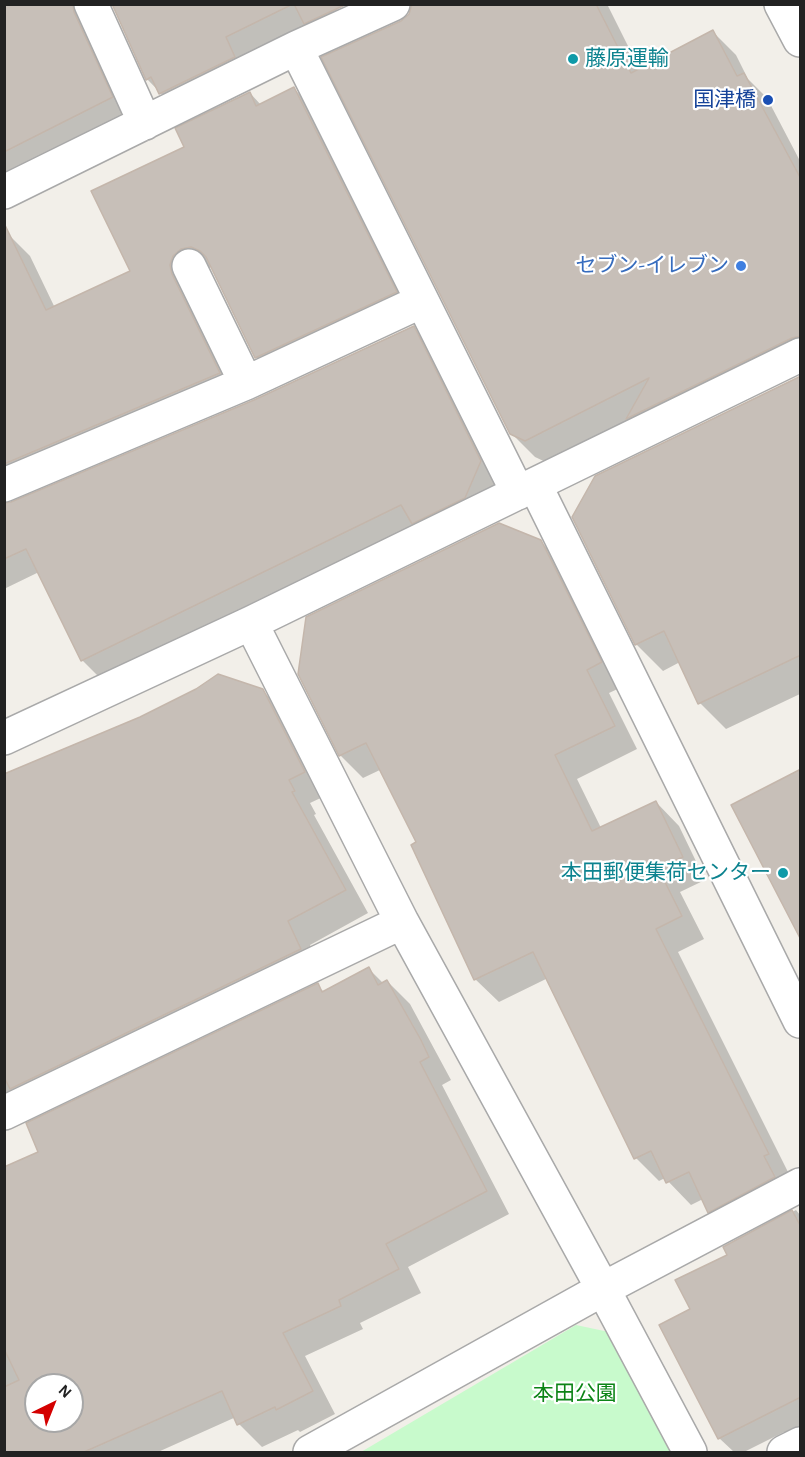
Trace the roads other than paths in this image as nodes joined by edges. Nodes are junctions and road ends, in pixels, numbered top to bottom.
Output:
1 (91, 4) edge
2 (393, 4) edge
3 (781, 4) edge
4 (347, 14) edge
5 (801, 40) edge
6 (296, 48) junction
7 (145, 123) junction
8 (4, 192) edge
9 (189, 266) dead end
10 (422, 301) junction
11 (801, 355) edge
12 (246, 383) junction
13 (4, 485) edge
14 (526, 489) junction
15 (251, 623) junction
16 (4, 738) edge
17 (402, 922) junction
18 (801, 1022) edge
19 (4, 1113) edge
20 (801, 1185) edge
21 (603, 1289) junction
22 (801, 1444) edge
23 (310, 1452) edge
24 (690, 1452) edge
25 (784, 1452) edge

1 - 7 street
2 - 4 street
3 - 5 street
4 - 6 street
6 - 7 street
6 - 10 street
7 - 8 street
9 - 12 street
10 - 12 street
10 - 14 street
11 - 14 street
12 - 13 street
14 - 15 street
14 - 18 street
15 - 16 street
15 - 17 street
17 - 19 street
17 - 21 street
20 - 21 street
21 - 23 street
21 - 24 street
22 - 25 street

